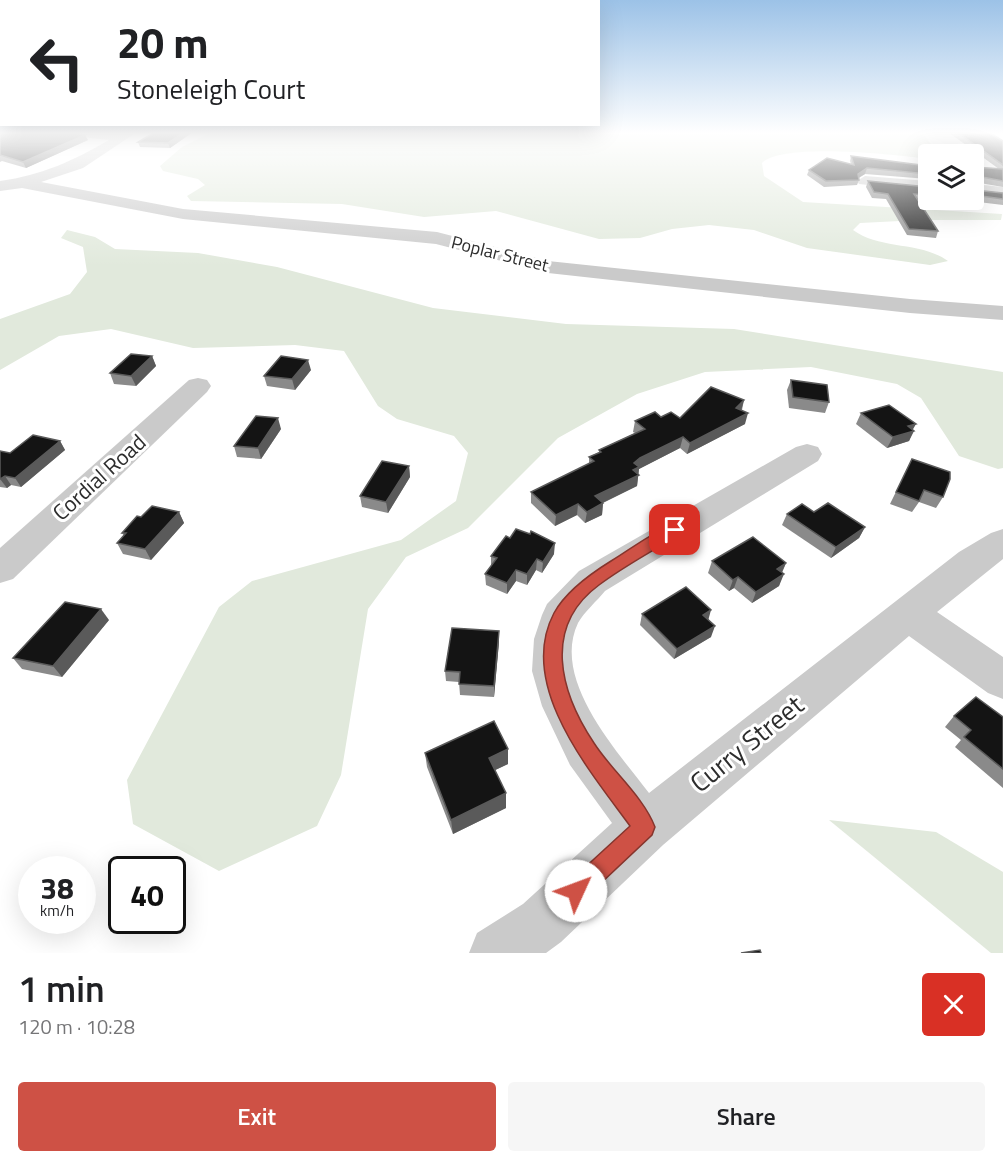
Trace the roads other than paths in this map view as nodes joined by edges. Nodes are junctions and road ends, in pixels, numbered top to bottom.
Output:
1 (42, 176) edge
2 (865, 181) dead end
3 (22, 183) junction
4 (918, 185) edge
5 (0, 186) edge
6 (984, 190) edge
7 (1003, 192) edge
8 (1003, 313) edge
9 (198, 386) dead end
10 (807, 454) dead end
11 (1003, 542) edge
12 (0, 569) edge
13 (909, 614) junction
14 (1003, 680) edge
15 (645, 827) junction
16 (497, 953) edge

1 - 3 street
2 - 4 street
3 - 5 street, Poplar Street
3 - 8 street, Poplar Street
6 - 7 street
9 - 12 street, Cordial Road
10 - 15 street
11 - 13 street, Curry Street
13 - 14 street
13 - 15 street, Curry Street
15 - 16 street, Curry Street

